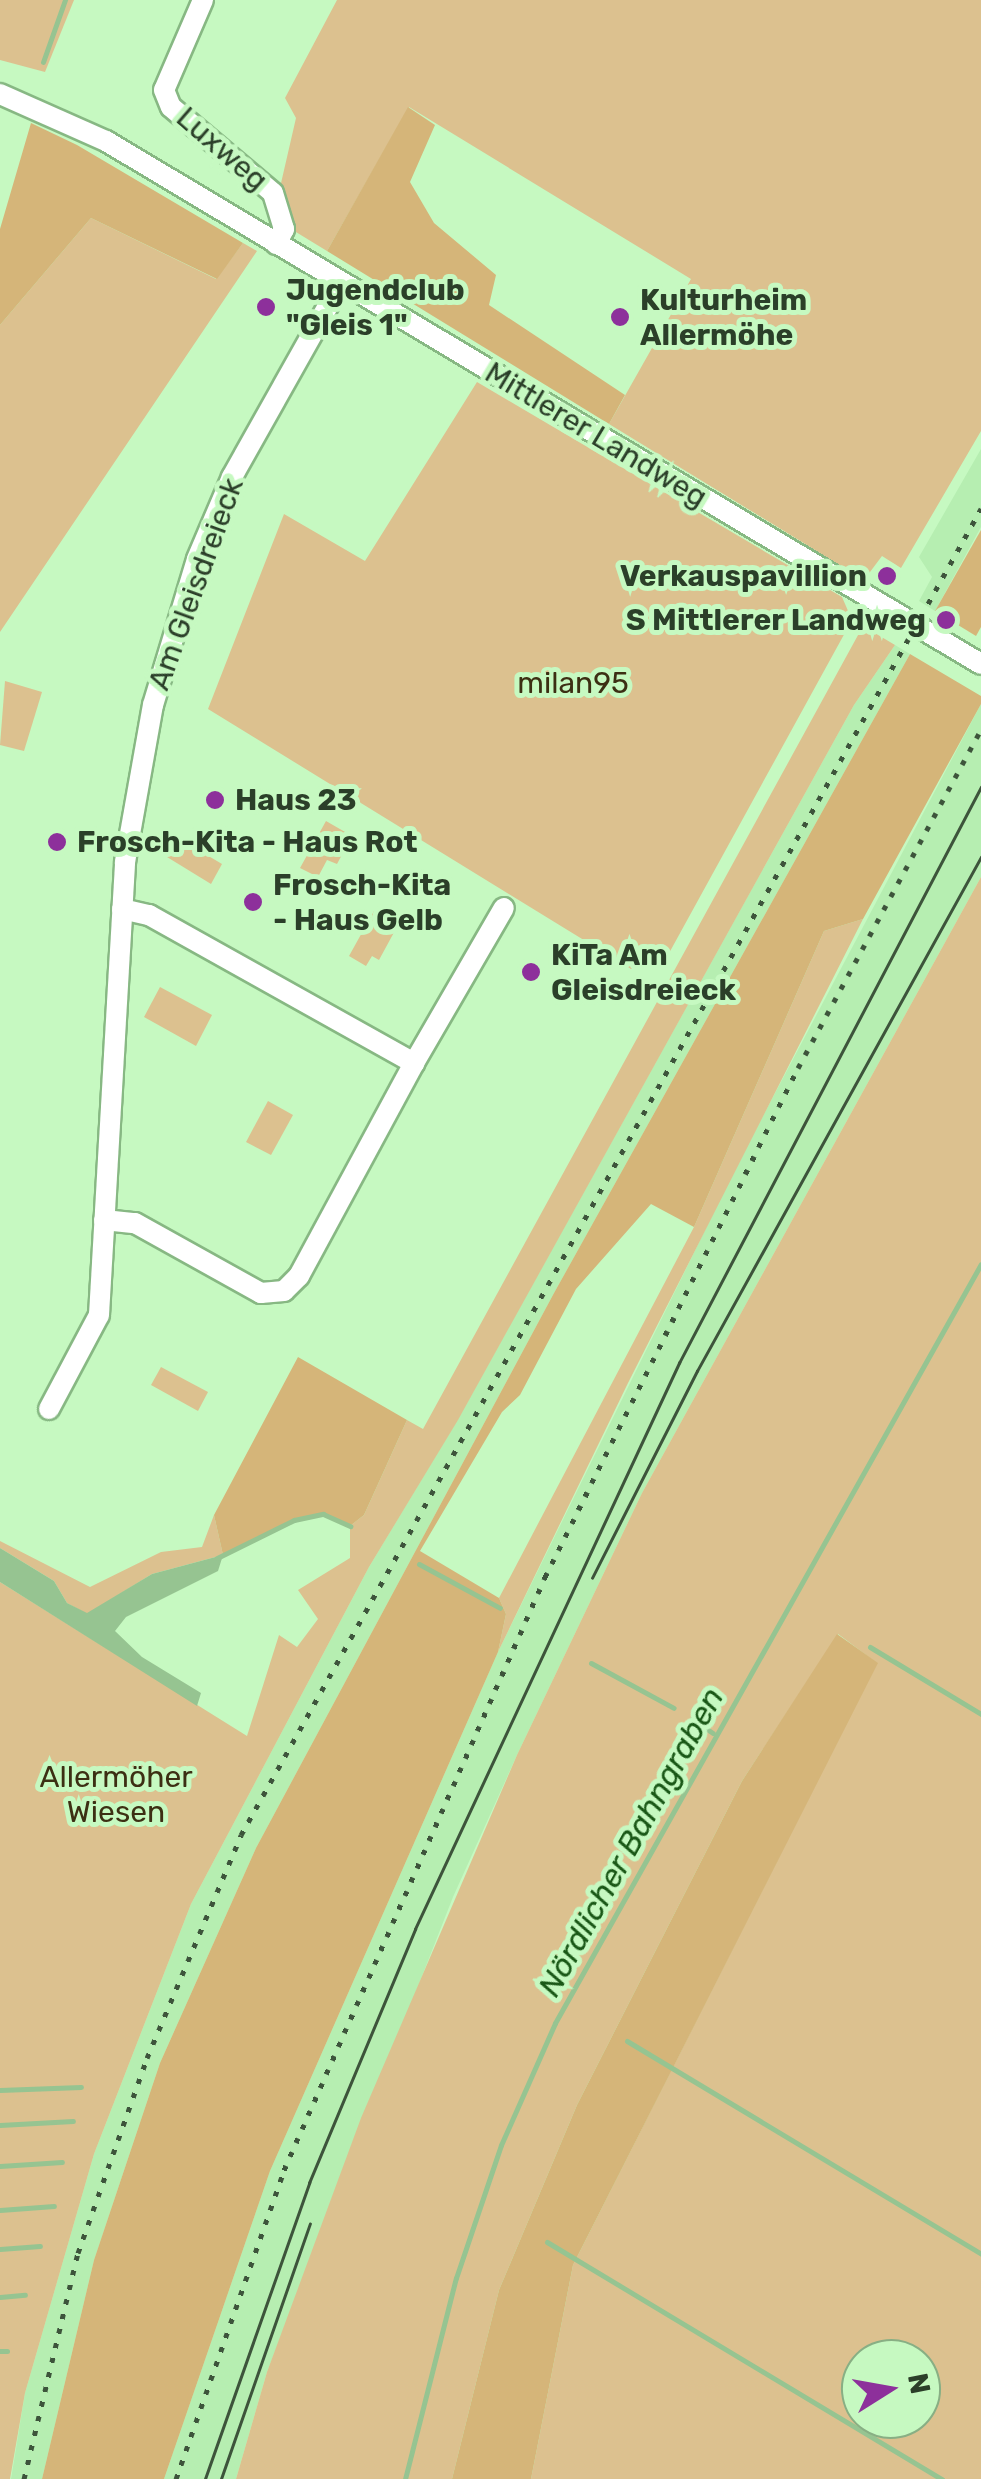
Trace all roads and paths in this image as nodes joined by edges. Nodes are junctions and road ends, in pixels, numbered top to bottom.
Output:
1 (203, 0) edge
2 (0, 94) edge
3 (276, 244) junction
4 (340, 283) junction
5 (981, 664) edge
6 (504, 908) dead end
7 (122, 909) junction
8 (414, 1063) junction
9 (104, 1220) junction
10 (49, 1409) dead end

1 - 3 street, Luxweg
2 - 3 street, Mittlerer Landweg
3 - 4 street, Mittlerer Landweg
4 - 5 street, Mittlerer Landweg
4 - 7 street, Am Gleisdreieck
6 - 8 street
7 - 8 street
7 - 9 street, Am Gleisdreieck
8 - 9 street
9 - 10 street, Am Gleisdreieck

